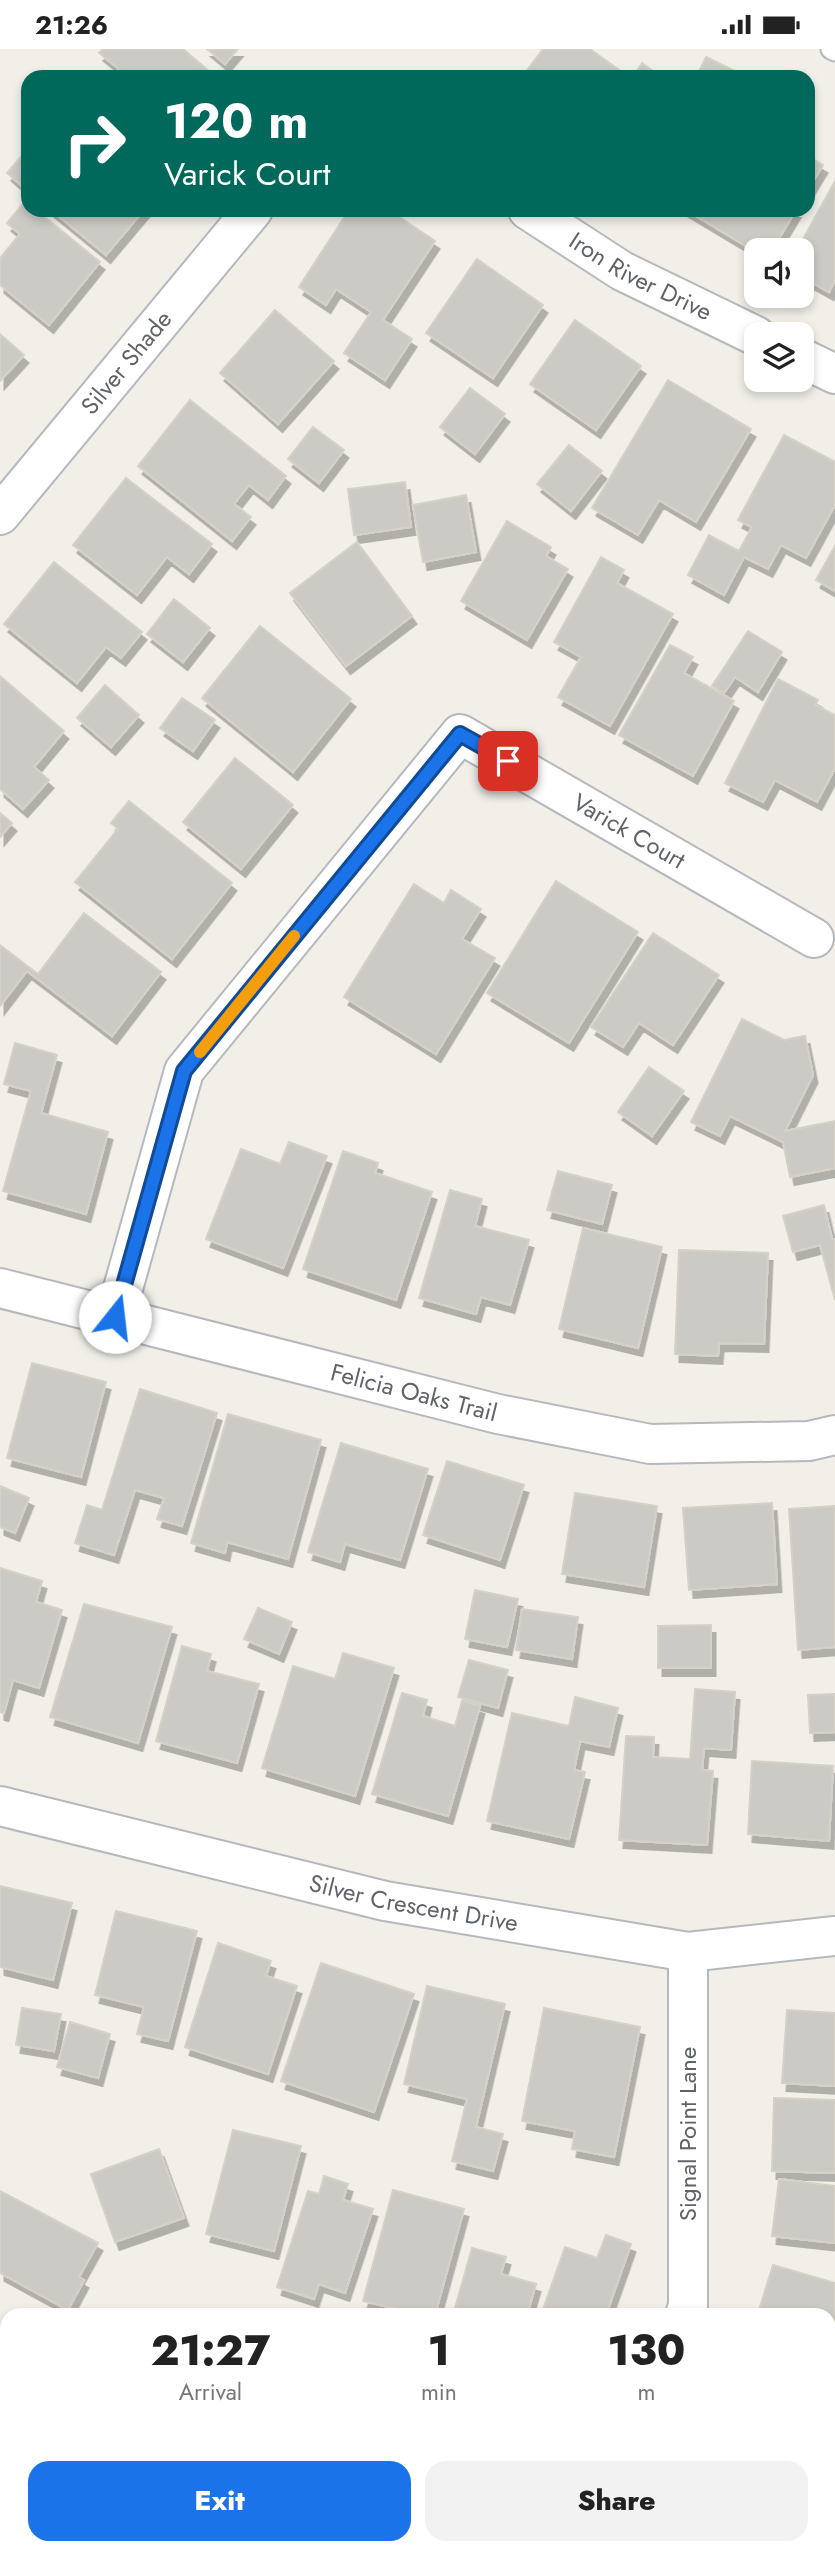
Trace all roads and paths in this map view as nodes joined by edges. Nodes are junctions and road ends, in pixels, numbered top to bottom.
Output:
1 (247, 217) edge
2 (539, 217) edge
3 (744, 330) edge
4 (814, 364) edge
5 (835, 374) edge
6 (0, 515) edge
7 (814, 938) dead end
8 (0, 1288) edge
9 (115, 1317) junction
10 (835, 1435) edge
11 (0, 1805) edge
12 (835, 1936) edge
13 (688, 1952) junction
14 (687, 2308) edge

1 - 6 street, Silver Shade
2 - 3 street, Iron River Drive
4 - 5 street
7 - 9 street, Varick Court
8 - 9 street, Felicia Oaks Trail
9 - 10 street, Felicia Oaks Trail
11 - 13 street, Silver Crescent Drive
12 - 13 street, Silver Crescent Drive
13 - 14 street, Signal Point Lane

